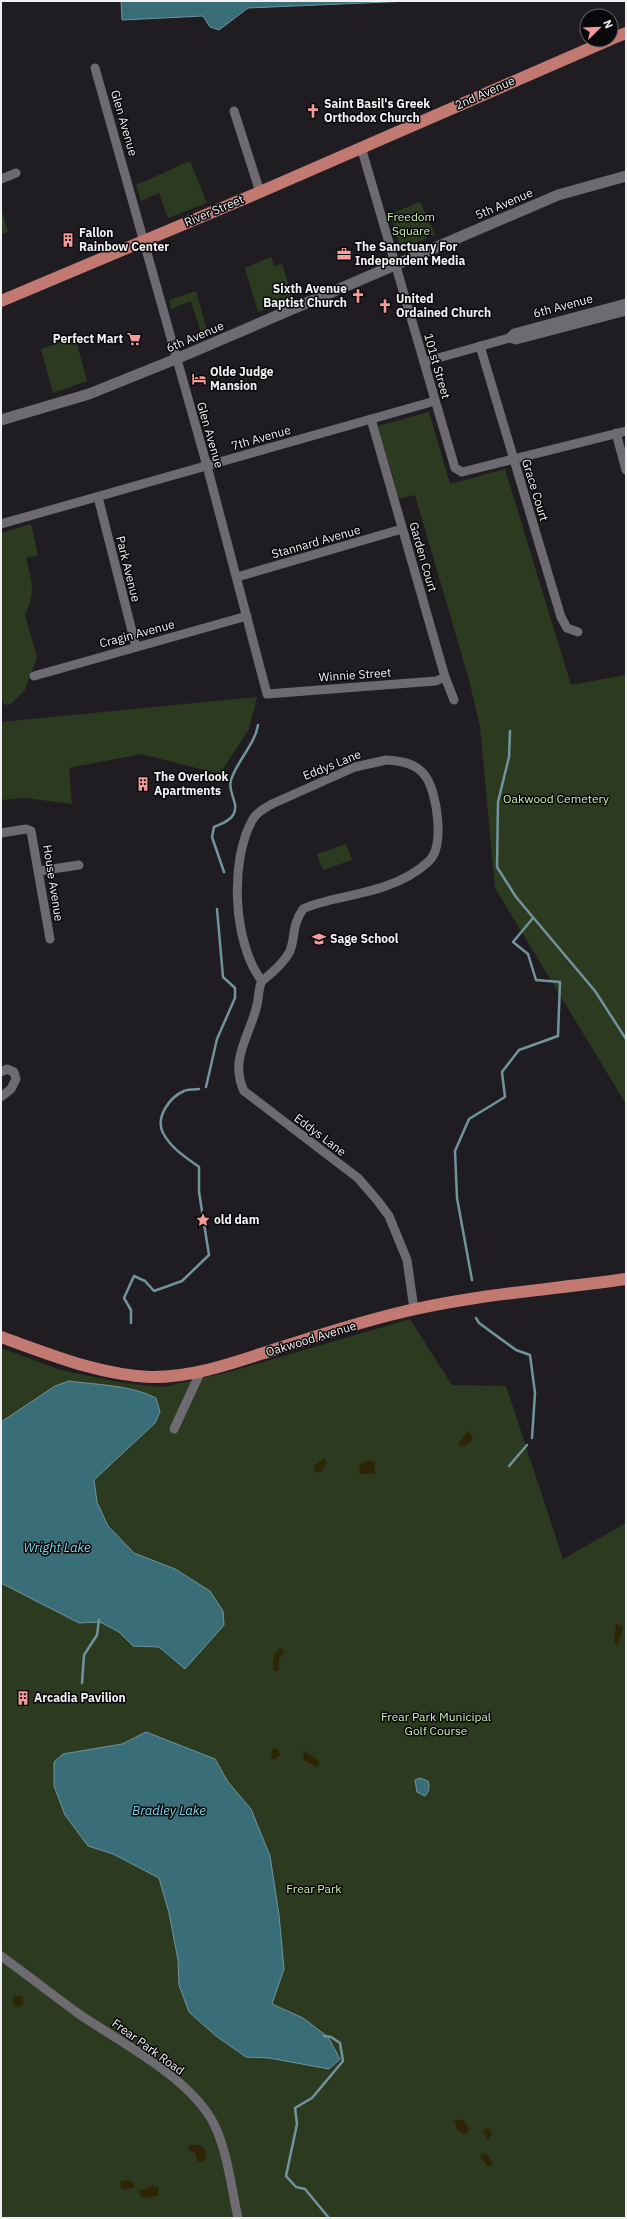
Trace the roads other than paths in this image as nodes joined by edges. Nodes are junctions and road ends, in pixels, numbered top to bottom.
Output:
1 (591, 48) edge
2 (95, 68) dead end
3 (234, 111) dead end
4 (361, 147) junction
5 (16, 173) dead end
6 (626, 176) edge
7 (1, 179) edge
8 (260, 192) junction
9 (144, 240) junction
10 (395, 265) junction
11 (1, 301) edge
12 (626, 303) edge
13 (626, 311) edge
14 (509, 338) junction
15 (480, 346) junction
16 (176, 359) junction
17 (424, 362) junction
18 (435, 401) junction
19 (371, 419) junction
20 (1, 420) edge
21 (626, 431) edge
22 (616, 433) junction
23 (513, 458) junction
24 (207, 466) junction
25 (626, 470) edge
26 (98, 496) junction
27 (1, 524) edge
28 (402, 529) junction
29 (237, 577) junction
30 (247, 616) junction
31 (578, 632) dead end
32 (136, 647) junction
33 (34, 676) dead end
34 (445, 677) junction
35 (266, 694) joint
36 (454, 700) dead end
37 (1, 833) edge
38 (79, 865) dead end
39 (39, 871) junction
40 (50, 939) dead end
41 (262, 981) junction
42 (1, 1072) edge
43 (1, 1097) edge
44 (626, 1279) edge
45 (414, 1309) junction
46 (1, 1337) edge
47 (201, 1371) junction
48 (174, 1428) dead end
49 (1, 1956) edge
50 (238, 2218) edge

1 - 4 main road, 2nd Avenue
2 - 9 street, Glen Avenue
3 - 8 street
4 - 8 main road, River Street
4 - 10 street, 101st Street
5 - 7 street
6 - 10 street, 5th Avenue
8 - 9 main road, River Street
9 - 11 main road, River Street
9 - 16 street, Glen Avenue
10 - 16 street, 6th Avenue
10 - 17 street, 101st Street
12 - 14 street, 6th Avenue
13 - 14 street, 6th Avenue
14 - 15 street, 6th Avenue
15 - 17 street, 6th Avenue
15 - 23 street, Grace Court
16 - 20 street, 6th Avenue
16 - 24 street, Glen Avenue
17 - 18 street, 101st Street
18 - 19 street, 7th Avenue
18 - 23 street, 101st Street
19 - 24 street, 7th Avenue
19 - 28 street, Garden Court
21 - 22 street
22 - 23 street
22 - 25 street
23 - 31 street, Grace Court
24 - 26 street, 7th Avenue
24 - 29 street, Glen Avenue
26 - 27 street, 7th Avenue
26 - 32 street, Park Avenue
28 - 29 street, Stannard Avenue
28 - 34 street, Garden Court
29 - 30 street, Glen Avenue
30 - 32 street, Cragin Avenue
30 - 35 street, Glen Avenue
32 - 33 street, Cragin Avenue
34 - 35 street, Winnie Street
34 - 36 street, Garden Court
37 - 39 street, House Avenue
38 - 39 street
39 - 40 street, House Avenue
41 - 41 street, Eddys Lane
41 - 45 street, Eddys Lane
42 - 43 street
44 - 45 main road, Oakwood Avenue
45 - 47 main road, Oakwood Avenue
46 - 47 main road, Oakwood Avenue
47 - 48 street
49 - 50 street, Frear Park Road

